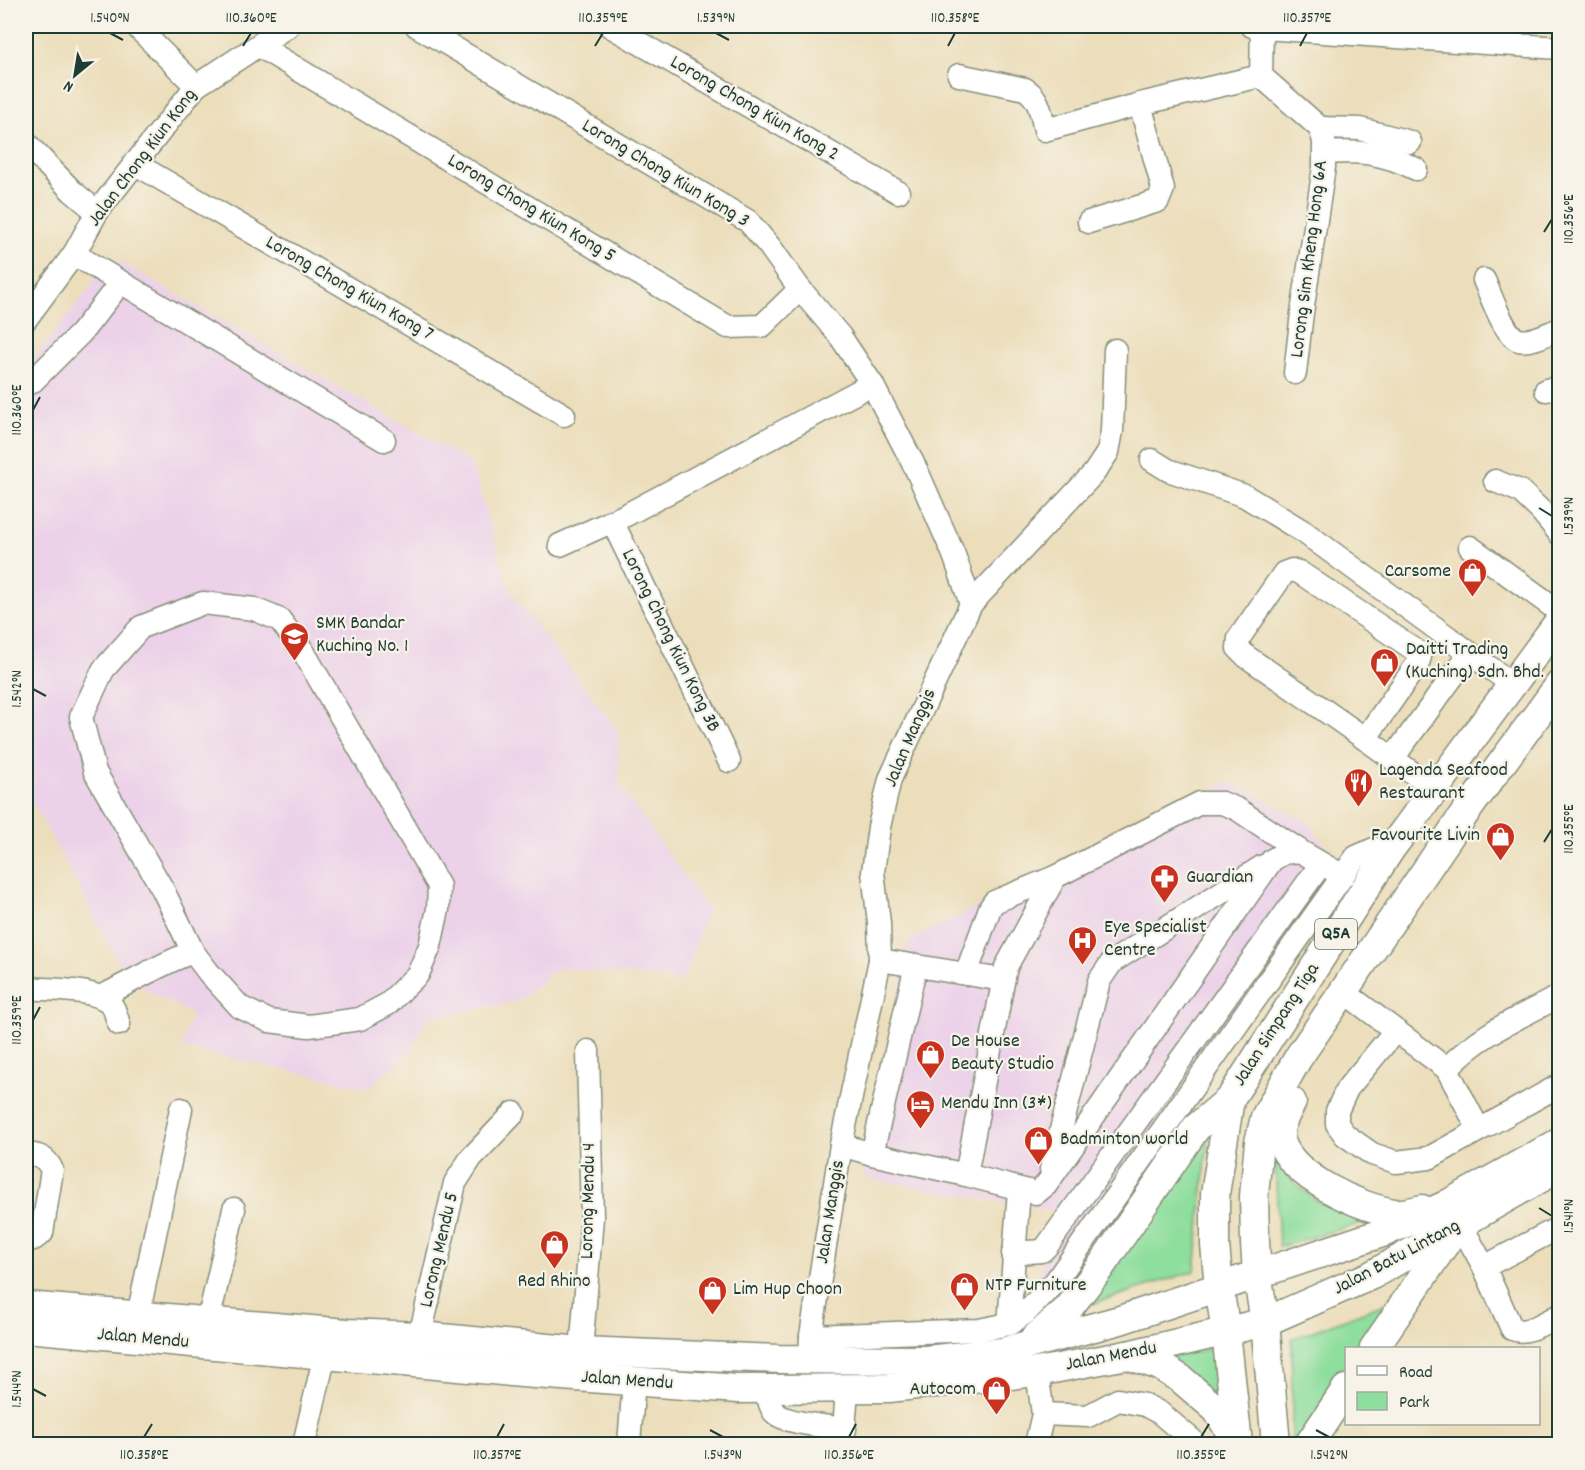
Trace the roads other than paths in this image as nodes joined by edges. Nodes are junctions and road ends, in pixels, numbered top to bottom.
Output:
1 (136, 26) edge
2 (288, 26) edge
3 (417, 26) edge
4 (610, 26) edge
5 (1257, 27) edge
6 (1430, 32) edge
7 (259, 46) junction
8 (1560, 48) edge
9 (959, 75) dead end
10 (1261, 76) junction
11 (196, 86) junction
12 (1140, 104) junction
13 (1320, 128) junction
14 (1410, 142) dead end
15 (26, 143) edge
16 (1324, 153) junction
17 (134, 164) junction
18 (1416, 169) dead end
19 (898, 192) dead end
20 (97, 212) junction
21 (1089, 222) dead end
22 (74, 254) junction
23 (1484, 280) dead end
24 (121, 282) junction
25 (800, 289) junction
26 (26, 319) edge
27 (1560, 329) edge
28 (1114, 350) dead end
29 (1295, 373) dead end
30 (872, 384) junction
31 (26, 385) edge
32 (564, 416) dead end
33 (384, 440) dead end
34 (1152, 460) dead end
35 (1495, 481) dead end
36 (612, 521) junction
37 (1560, 534) edge
38 (560, 545) dead end
39 (1470, 546) dead end
40 (970, 604) junction
41 (1560, 612) edge
42 (1560, 620) edge
43 (1470, 653) junction
44 (1512, 684) junction
45 (1560, 684) edge
46 (1365, 739) junction
47 (1393, 758) junction
48 (729, 761) dead end
49 (1434, 789) junction
50 (1390, 850) junction
51 (1300, 851) junction
52 (1272, 860) junction
53 (1321, 864) junction
54 (1343, 876) junction
55 (1055, 877) junction
56 (1303, 891) junction
57 (1335, 911) junction
58 (193, 952) junction
59 (880, 960) junction
60 (916, 966) junction
61 (966, 974) junction
62 (1003, 980) junction
63 (26, 988) edge
64 (1344, 992) junction
65 (1560, 996) edge
66 (101, 997) junction
67 (1325, 1020) junction
68 (118, 1024) dead end
69 (1395, 1031) junction
70 (588, 1051) dead end
71 (1447, 1069) junction
72 (1560, 1084) edge
73 (1230, 1099) junction
74 (182, 1109) dead end
75 (514, 1113) dead end
76 (1479, 1130) junction
77 (1560, 1142) edge
78 (841, 1145) junction
79 (26, 1154) edge
80 (872, 1154) junction
81 (966, 1175) junction
82 (1557, 1175) edge
83 (1046, 1185) junction
84 (1019, 1190) junction
85 (234, 1209) dead end
86 (1454, 1220) junction
87 (1560, 1227) edge
88 (26, 1238) edge
89 (1013, 1253) junction
90 (1484, 1267) junction
91 (1257, 1273) junction
92 (1219, 1287) junction
93 (26, 1306) edge
94 (1560, 1315) edge
95 (138, 1316) junction
96 (208, 1322) junction
97 (1265, 1323) junction
98 (26, 1328) edge
99 (1226, 1332) junction
100 (1019, 1334) junction
101 (420, 1336) junction
102 (1375, 1347) edge
103 (810, 1348) junction
104 (581, 1351) junction
105 (325, 1354) junction
106 (1127, 1354) junction
107 (1036, 1372) junction
108 (634, 1381) junction
109 (766, 1389) junction
110 (847, 1389) junction
111 (1345, 1392) edge
112 (1043, 1414) junction
113 (844, 1436) edge
114 (304, 1444) edge
115 (629, 1444) edge
116 (1036, 1444) edge
117 (1193, 1444) edge
118 (1237, 1444) edge
119 (1276, 1444) edge
120 (1309, 1444) edge

1 - 11 street
2 - 7 street, Jalan Chong Kiun Kong
3 - 25 street, Lorong Chong Kiun Kong 3
4 - 19 street, Lorong Chong Kiun Kong 2
5 - 6 street
5 - 10 street
6 - 8 street
7 - 11 street, Jalan Chong Kiun Kong
7 - 25 street, Lorong Chong Kiun Kong 5
9 - 12 street
10 - 12 street
10 - 13 street
11 - 17 street, Jalan Chong Kiun Kong
12 - 21 street
13 - 14 street
13 - 16 street, Lorong Sim Kheng Hong 6A
15 - 20 street
16 - 18 street
16 - 29 street, Lorong Sim Kheng Hong 6A
17 - 20 street, Jalan Chong Kiun Kong
17 - 32 street, Lorong Chong Kiun Kong 7
20 - 22 street, Jalan Chong Kiun Kong
22 - 24 street
22 - 26 street, Jalan Chong Kiun Kong
23 - 27 street
24 - 31 street
24 - 33 street
25 - 30 street, Lorong Chong Kiun Kong 3
28 - 40 street, Jalan Manggis
30 - 36 street
30 - 40 street, Lorong Chong Kiun Kong 3
34 - 43 street
35 - 37 street
36 - 38 street
36 - 48 street, Lorong Chong Kiun Kong 3B
39 - 41 street
40 - 59 street, Jalan Manggis
42 - 44 main road, Jalan Simpang Tiga / Q5A
43 - 44 street
43 - 47 street
44 - 49 main road, Jalan Simpang Tiga / Q5A
45 - 64 main road, Jalan Simpang Tiga
46 - 46 street
46 - 47 street
47 - 49 street
49 - 50 main road, Jalan Simpang Tiga / Q5A
50 - 54 street
50 - 57 main road, Jalan Simpang Tiga / Q5A
51 - 52 street
51 - 53 street
51 - 55 street
52 - 83 street
52 - 83 street
53 - 54 street
53 - 56 street
54 - 57 street
55 - 61 street
55 - 62 street
56 - 57 street
56 - 89 street
57 - 73 main road, Jalan Simpang Tiga / Q5A
57 - 100 street
58 - 58 street
58 - 66 street
59 - 60 street
59 - 78 street, Jalan Manggis
60 - 61 street
60 - 80 street
61 - 62 street
62 - 81 street
63 - 66 street
64 - 67 main road, Jalan Simpang Tiga
64 - 69 street
65 - 71 street
66 - 68 street
67 - 86 main road
67 - 91 main road, Jalan Simpang Tiga
69 - 71 street
69 - 76 street
70 - 104 street, Lorong Mendu 4
71 - 76 street
72 - 76 street
73 - 92 main road, Jalan Simpang Tiga / Q5A
73 - 100 main road
74 - 95 street
75 - 101 street, Lorong Mendu 5
77 - 86 main road, Jalan Batu Lintang
78 - 80 street
78 - 103 street, Jalan Manggis
79 - 88 street
80 - 81 street
81 - 84 street
82 - 86 main road, Jalan Batu Lintang
83 - 84 street
84 - 89 street
85 - 96 street
86 - 90 street
86 - 91 main road, Jalan Batu Lintang
86 - 97 main road, Jalan Batu Lintang
86 - 102 main road
87 - 90 street
89 - 100 street
90 - 94 street
91 - 92 main road, Jalan Batu Lintang
91 - 97 main road, Jalan Simpang Tiga
92 - 99 main road, Jalan Simpang Tiga
92 - 100 main road, Jalan Mendu
93 - 95 main road, Jalan Mendu
95 - 96 main road, Jalan Mendu
96 - 101 main road, Jalan Mendu
97 - 99 main road, Jalan Batu Lintang
97 - 119 main road, Jalan Simpang Tiga
98 - 105 main road, Jalan Mendu
99 - 106 main road, Jalan Mendu
99 - 118 main road, Jalan Simpang Tiga
100 - 103 main road, Jalan Mendu
101 - 104 main road, Jalan Mendu
103 - 104 main road, Jalan Mendu
105 - 108 main road, Jalan Mendu
105 - 114 street
106 - 107 main road, Jalan Mendu
106 - 118 main road
107 - 110 main road, Jalan Mendu
107 - 112 street
108 - 109 main road, Jalan Mendu
108 - 115 street
109 - 110 main road, Jalan Mendu
109 - 113 street
110 - 113 street
111 - 120 main road
112 - 116 street
112 - 117 street

